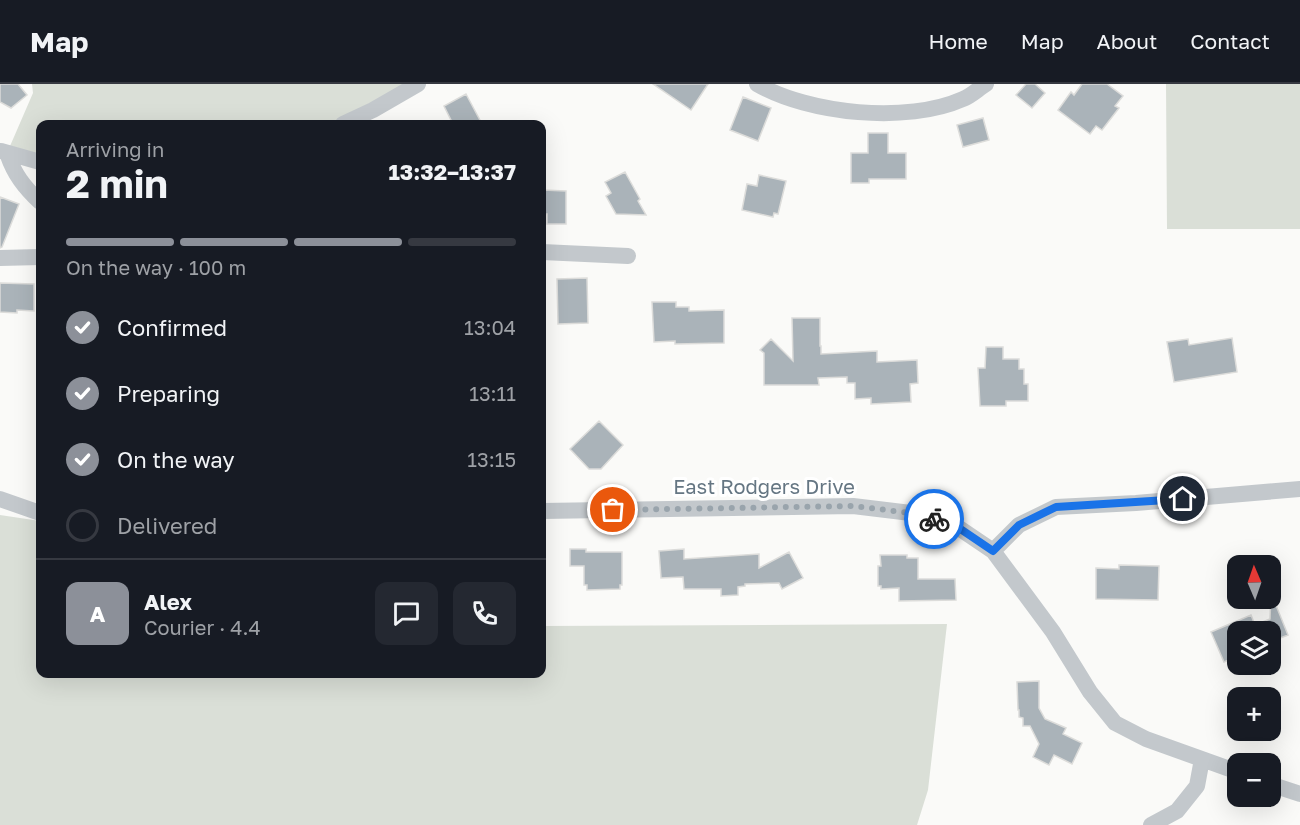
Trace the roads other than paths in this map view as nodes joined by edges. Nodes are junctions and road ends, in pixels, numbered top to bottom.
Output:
1 (418, 84) edge
2 (757, 84) edge
3 (986, 84) edge
4 (352, 120) edge
5 (3, 152) edge
6 (36, 161) edge
7 (36, 198) edge
8 (546, 252) edge
9 (628, 256) dead end
10 (36, 257) edge
11 (0, 258) edge
12 (1300, 489) edge
13 (0, 499) edge
14 (546, 511) edge
15 (36, 512) edge
16 (993, 551) junction
17 (1202, 759) junction
18 (1227, 768) edge
19 (1281, 788) edge
20 (1300, 794) edge
21 (1151, 825) edge

1 - 4 street
2 - 3 street
5 - 6 street
5 - 7 street
8 - 9 street
10 - 11 street
12 - 16 street
13 - 15 street
14 - 16 street, East Rodgers Drive
16 - 17 street, East Rodgers Drive
17 - 18 street, East Rodgers Drive
17 - 21 street
19 - 20 street

